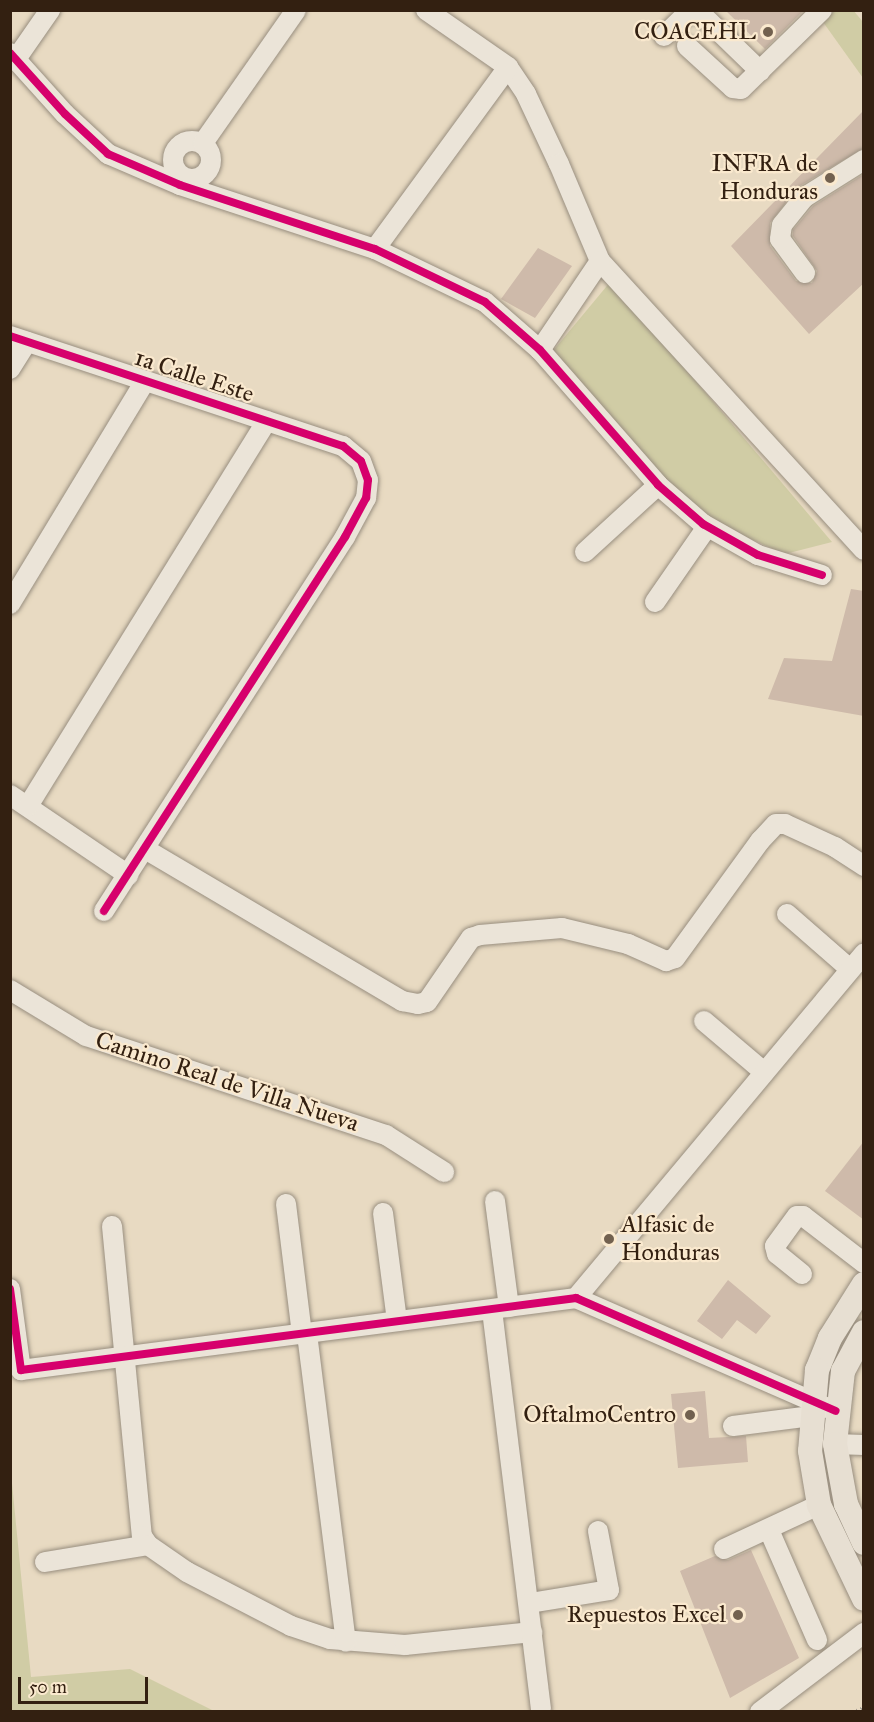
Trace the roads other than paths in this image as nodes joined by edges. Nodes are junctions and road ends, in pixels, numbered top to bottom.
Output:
1 (50, 10) edge
2 (296, 10) edge
3 (426, 10) edge
4 (691, 10) edge
5 (697, 10) edge
6 (822, 10) edge
7 (664, 36) dead end
8 (687, 46) dead end
9 (13, 56) edge
10 (508, 68) junction
11 (760, 70) junction
12 (203, 144) junction
13 (864, 160) edge
14 (182, 181) junction
15 (375, 249) junction
16 (600, 261) junction
17 (805, 273) dead end
18 (19, 339) edge
19 (540, 350) junction
20 (10, 369) edge
21 (145, 381) junction
22 (267, 421) junction
23 (658, 485) junction
24 (707, 527) junction
25 (864, 550) edge
26 (585, 552) dead end
27 (822, 574) dead end
28 (656, 602) dead end
29 (10, 604) edge
30 (10, 795) edge
31 (28, 806) junction
32 (145, 849) junction
33 (864, 866) edge
34 (128, 875) junction
35 (104, 911) dead end
36 (787, 914) dead end
37 (864, 953) edge
38 (850, 969) junction
39 (10, 990) edge
40 (704, 1021) dead end
41 (764, 1072) junction
42 (444, 1172) dead end
43 (495, 1201) dead end
44 (286, 1204) dead end
45 (383, 1213) dead end
46 (112, 1226) dead end
47 (864, 1263) edge
48 (802, 1274) dead end
49 (864, 1284) edge
50 (10, 1288) edge
51 (576, 1298) junction
52 (501, 1309) junction
53 (397, 1321) junction
54 (864, 1332) edge
55 (304, 1335) junction
56 (125, 1358) junction
57 (812, 1408) junction
58 (836, 1411) junction
59 (734, 1426) dead end
60 (835, 1444) junction
61 (864, 1445) edge
62 (819, 1505) junction
63 (770, 1530) junction
64 (598, 1531) dead end
65 (864, 1543) edge
66 (147, 1545) junction
67 (724, 1549) dead end
68 (45, 1562) dead end
69 (864, 1599) edge
70 (530, 1603) junction
71 (532, 1632) junction
72 (864, 1633) edge
73 (817, 1640) dead end
74 (346, 1642) junction
75 (541, 1709) dead end
76 (760, 1712) edge

1 - 9 street
2 - 12 street
3 - 10 street
4 - 7 street
5 - 11 street
6 - 11 street
8 - 11 street
9 - 14 street
10 - 15 street
10 - 16 street
12 - 14 street
12 - 14 street
13 - 17 street
14 - 15 street
15 - 19 street
16 - 19 street
16 - 25 street
18 - 20 street
18 - 21 street, 1a Calle Este
19 - 23 street
21 - 22 street, 1a Calle Este
21 - 29 street
22 - 31 street
22 - 32 street, 1a Calle Este
23 - 24 street
23 - 26 street
24 - 27 street
24 - 28 street
30 - 31 street
31 - 34 street
32 - 33 street
32 - 34 street
34 - 35 street
36 - 38 street
37 - 38 street
38 - 41 street
39 - 42 street, Camino Real de Villa Nueva
40 - 41 street
41 - 51 street
43 - 52 street
44 - 55 street
45 - 53 street
46 - 56 street
47 - 48 street
49 - 57 main road
50 - 56 street
51 - 52 street
51 - 57 street
52 - 53 street
52 - 70 street
53 - 55 street
54 - 58 main road
55 - 56 street
55 - 74 street
56 - 66 street
57 - 58 street
57 - 59 street
57 - 62 main road
58 - 60 main road
60 - 61 street
60 - 65 main road
62 - 63 street
62 - 69 main road
63 - 67 street
63 - 73 street
64 - 70 street
66 - 68 street
66 - 74 street
70 - 71 street
71 - 74 street
71 - 75 street
72 - 76 street

